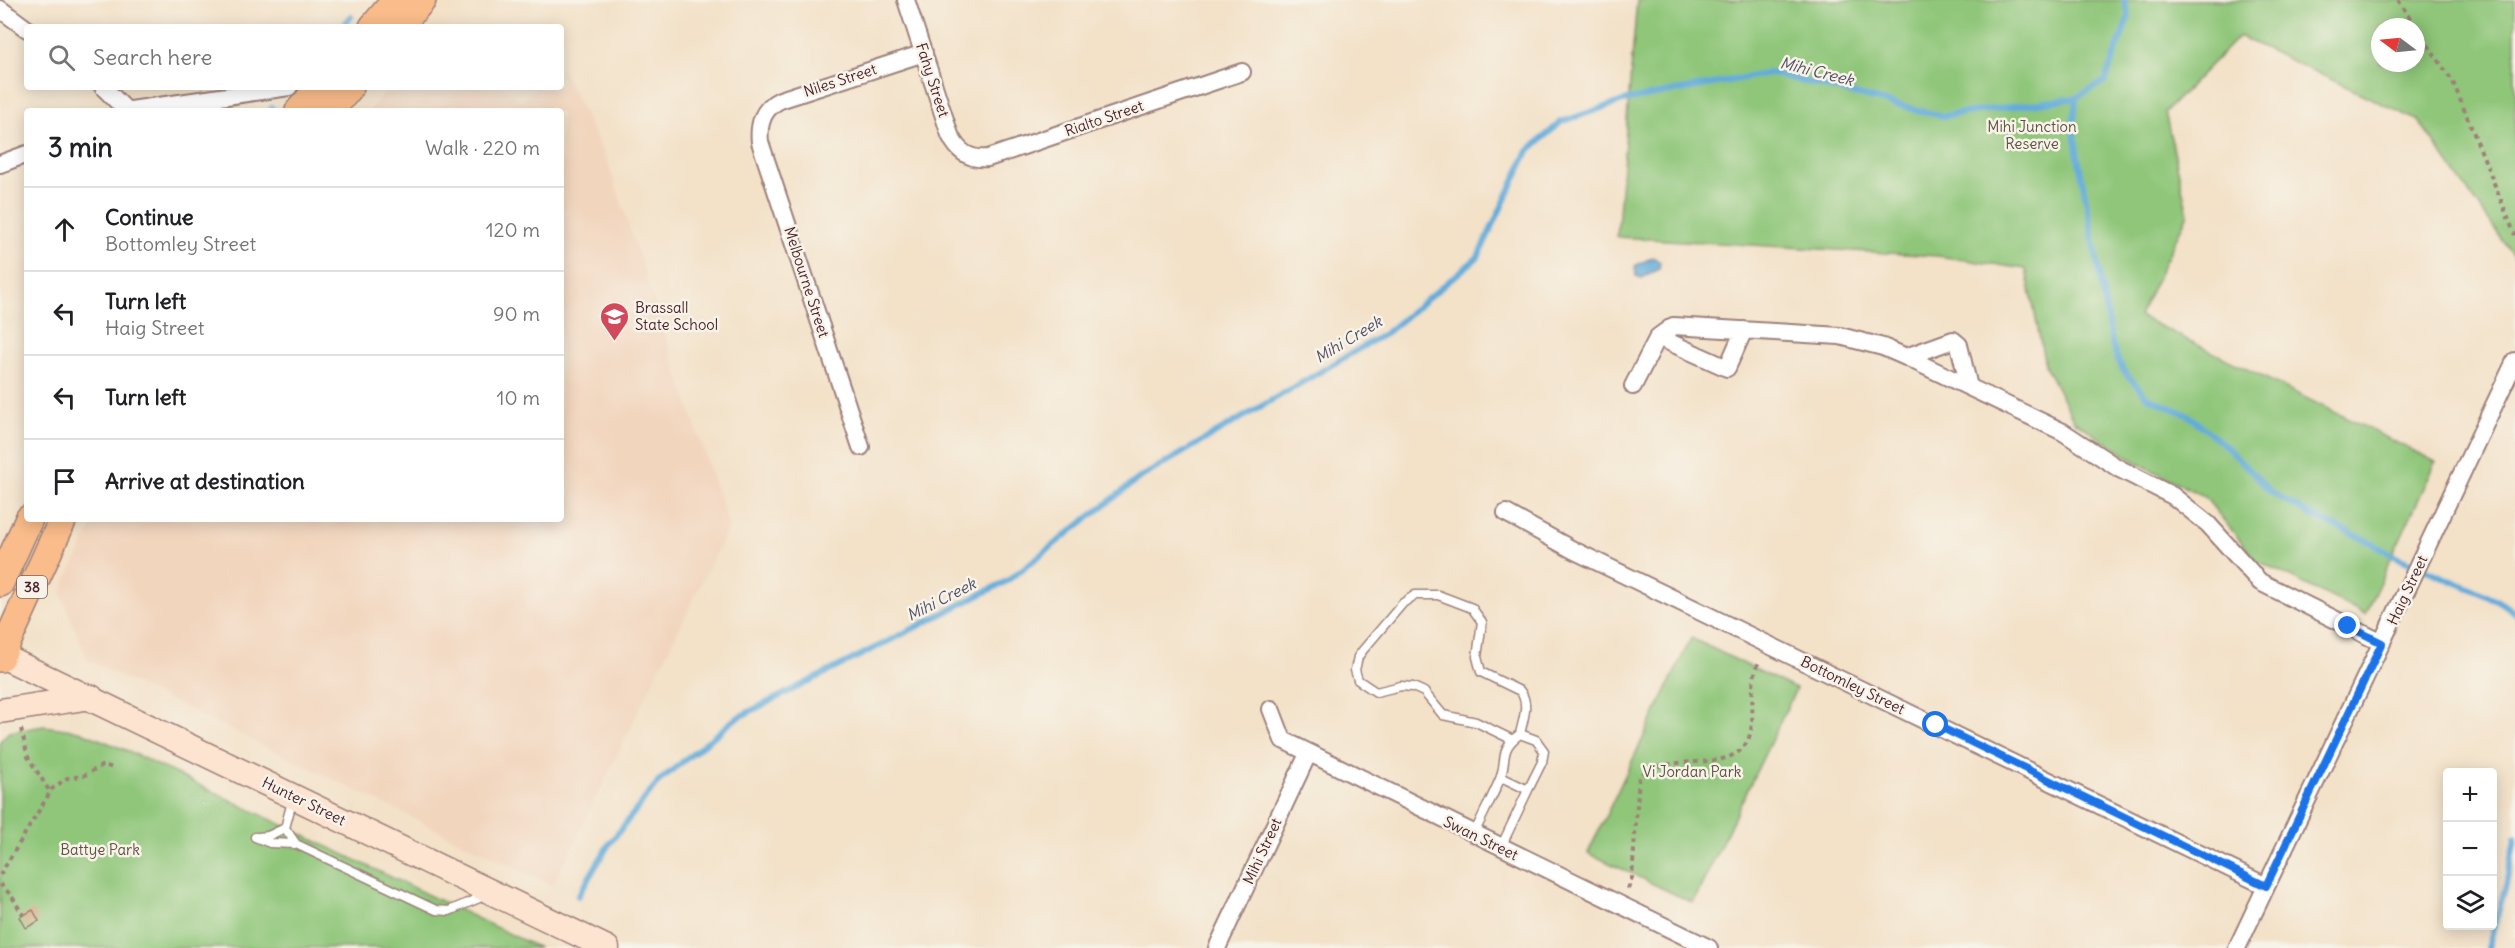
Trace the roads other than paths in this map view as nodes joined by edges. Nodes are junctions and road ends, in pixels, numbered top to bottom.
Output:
1 (396, 0) edge
2 (422, 0) edge
3 (906, 0) edge
4 (0, 9) edge
5 (376, 24) edge
6 (402, 24) edge
7 (24, 26) edge
8 (924, 53) junction
9 (1242, 72) dead end
10 (106, 90) edge
11 (340, 90) edge
12 (310, 99) edge
13 (122, 108) edge
14 (171, 108) edge
15 (763, 116) joint
16 (24, 155) edge
17 (967, 156) joint
18 (0, 164) edge
19 (1744, 330) junction
20 (1658, 337) junction
21 (1906, 357) junction
22 (2515, 361) edge
23 (1633, 386) dead end
24 (1969, 387) junction
25 (861, 447) dead end
26 (1506, 513) dead end
27 (28, 522) edge
28 (62, 522) edge
29 (0, 583) edge
30 (2382, 643) junction
31 (0, 656) edge
32 (91, 697) junction
33 (1271, 709) dead end
34 (0, 711) edge
35 (1516, 737) junction
36 (1308, 753) junction
37 (1501, 777) junction
38 (1528, 790) junction
39 (294, 796) junction
40 (285, 828) junction
41 (1473, 834) junction
42 (296, 844) junction
43 (1501, 848) junction
44 (2266, 886) junction
45 (492, 892) junction
46 (607, 948) edge
47 (1216, 948) edge
48 (1709, 948) edge
49 (2237, 948) edge

1 - 5 main road
2 - 6 main road
3 - 8 street, Fahy Street
4 - 7 street
8 - 15 street, Niles Street
8 - 17 street, Fahy Street
9 - 17 street, Rialto Street
10 - 13 street
11 - 12 main road
12 - 14 street
15 - 25 street, Melbourne Street
16 - 18 street
19 - 20 street
19 - 20 street
19 - 21 street
20 - 23 street
21 - 24 street
21 - 24 street
22 - 30 street, Haig Street
24 - 30 street
26 - 44 street, Bottomley Street
27 - 29 main road, 38
28 - 31 main road, 38
30 - 44 street, Haig Street
31 - 32 main road, Hunter Street
32 - 34 main road
32 - 39 main road, Hunter Street
33 - 36 street, Swan Street
35 - 35 lane
35 - 37 lane
35 - 38 lane
36 - 41 street, Swan Street
36 - 47 street, Mihi Street
37 - 38 lane
37 - 41 lane
38 - 43 lane
39 - 40 lane
39 - 45 main road, Hunter Street
40 - 42 lane
40 - 42 lane
41 - 43 street, Swan Street
42 - 45 lane
43 - 48 street, Swan Street
44 - 49 street, Haig Street
45 - 46 main road, Hunter Street

